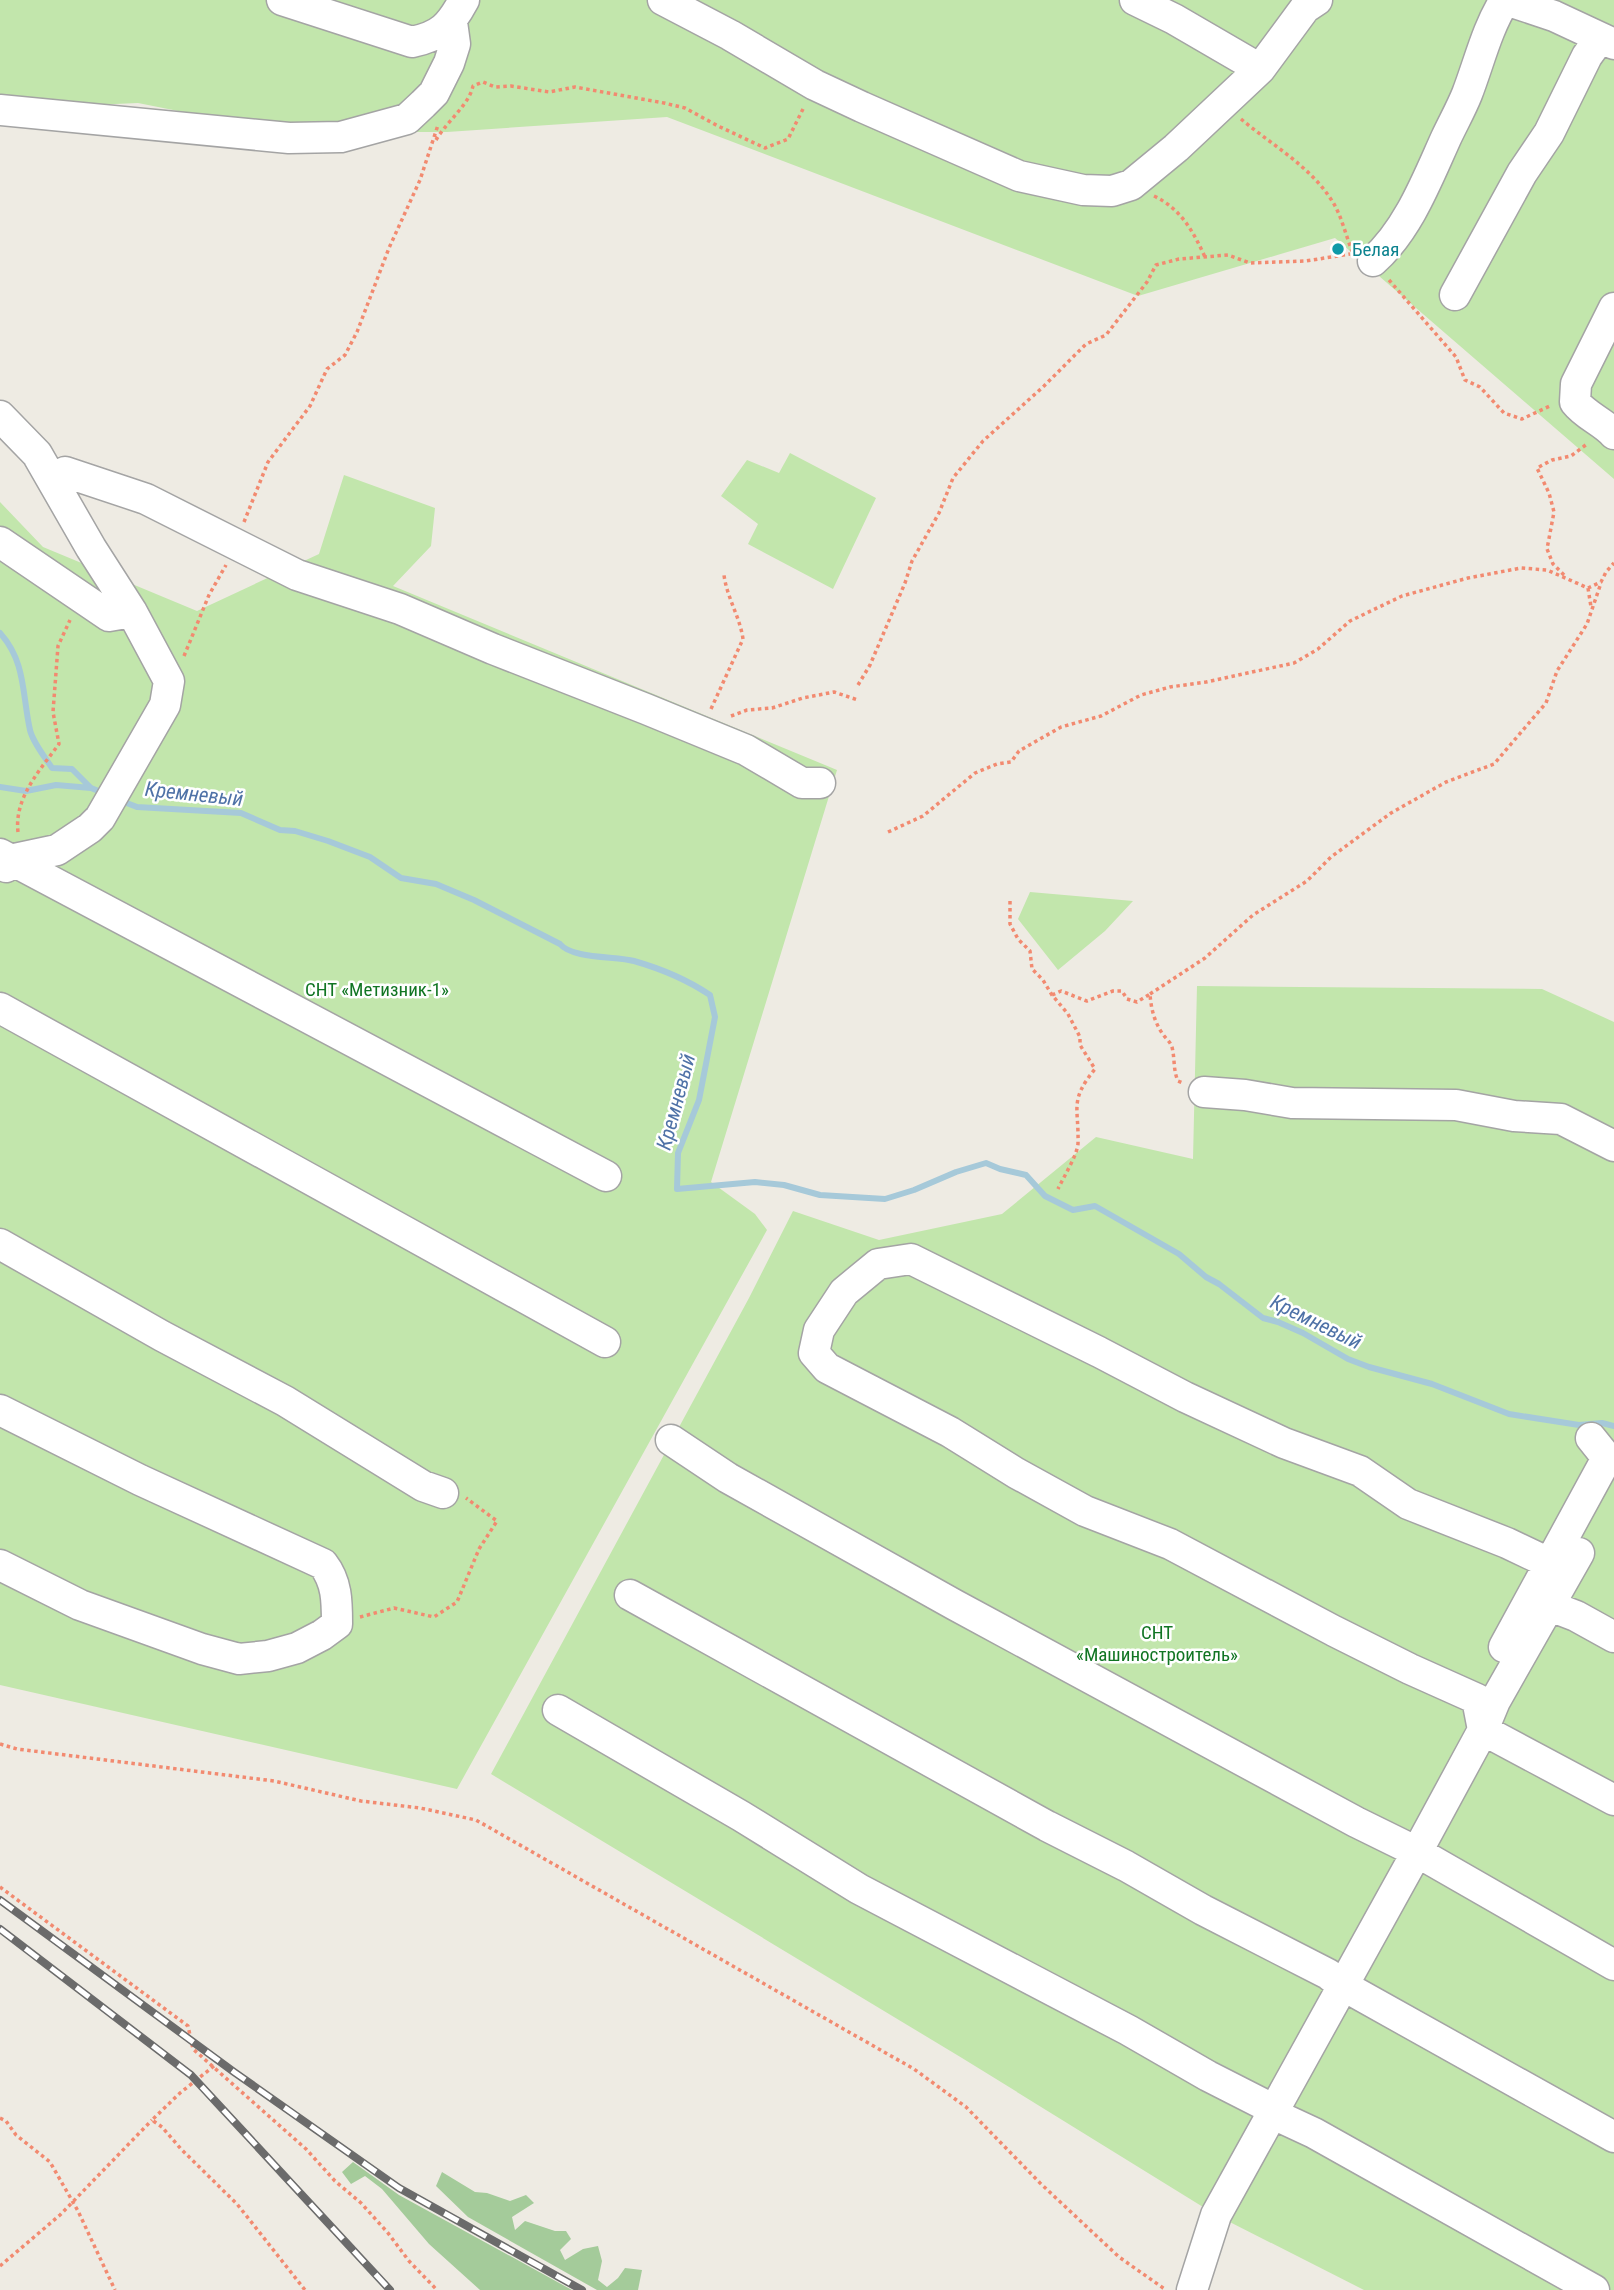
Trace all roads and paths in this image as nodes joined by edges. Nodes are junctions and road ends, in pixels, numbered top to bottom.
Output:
1 (282, 0) edge
2 (663, 0) edge
3 (1135, 0) edge
4 (1317, 0) edge
5 (1505, 0) edge
6 (458, 11) edge
7 (1607, 41) edge
8 (1260, 69) junction
9 (815, 85) junction
10 (434, 93) junction
11 (1222, 103) junction
12 (0, 110) edge
13 (433, 145) junction
14 (1131, 185) junction
15 (1205, 257) junction
16 (1373, 261) joint
17 (1455, 295) dead end
18 (1614, 307) edge
19 (1580, 408) junction
20 (0, 416) edge
21 (1614, 434) edge
22 (55, 484) junction
23 (0, 542) edge
24 (235, 543) junction
25 (1614, 563) edge
26 (724, 575) dead end
27 (1566, 577) junction
28 (1601, 582) junction
29 (1588, 588) junction
30 (1592, 609) junction
31 (132, 612) junction
32 (58, 646) dead end
33 (169, 681) junction
34 (858, 685) dead end
35 (858, 700) dead end
36 (731, 717) dead end
37 (697, 730) junction
38 (820, 783) dead end
39 (17, 819) dead end
40 (888, 832) dead end
41 (3, 864) edge
42 (1010, 901) dead end
43 (1150, 994) junction
44 (1052, 995) junction
45 (0, 1008) edge
46 (1204, 1092) joint
47 (1614, 1146) edge
48 (606, 1176) dead end
49 (1058, 1189) dead end
50 (0, 1244) edge
51 (605, 1342) dead end
52 (0, 1410) edge
53 (1591, 1438) dead end
54 (671, 1440) dead end
55 (443, 1493) joint
56 (1579, 1553) dead end
57 (1549, 1563) junction
58 (0, 1565) edge
59 (630, 1595) dead end
60 (1550, 1606) junction
61 (337, 1624) junction
62 (1614, 1637) edge
63 (1478, 1699) junction
64 (558, 1710) dead end
65 (1483, 1730) junction
66 (0, 1744) edge
67 (1614, 1800) edge
68 (1410, 1848) junction
69 (0, 1887) edge
70 (1614, 1965) edge
71 (1335, 1980) junction
72 (214, 2066) junction
73 (1266, 2108) junction
74 (0, 2118) edge
75 (152, 2120) junction
76 (1614, 2137) edge
77 (72, 2201) junction
78 (0, 2266) edge
79 (115, 2290) edge
80 (305, 2290) edge
81 (437, 2290) edge
82 (1166, 2290) edge
83 (1192, 2290) edge
84 (1594, 2290) edge

1 - 6 lane
2 - 9 lane
3 - 8 lane
4 - 8 lane
5 - 7 lane
5 - 16 lane
6 - 10 lane
7 - 17 lane
8 - 11 lane
9 - 13 path
9 - 14 lane
10 - 12 lane
10 - 13 path
11 - 14 lane
11 - 15 path
13 - 24 path
14 - 15 path
15 - 34 path
16 - 19 path
18 - 19 lane
19 - 21 lane
19 - 27 path
20 - 22 lane
22 - 24 lane
22 - 31 lane
23 - 31 lane
24 - 33 path
24 - 37 lane
25 - 28 path
26 - 37 path
27 - 29 path
27 - 40 path
28 - 29 path
28 - 30 path
29 - 30 path
30 - 43 path
31 - 33 lane
32 - 39 path
33 - 41 lane
35 - 36 path
37 - 38 lane
41 - 48 lane
42 - 44 path
43 - 44 path
43 - 46 path
44 - 49 path
45 - 51 lane
46 - 47 lane
50 - 55 lane
52 - 61 lane
53 - 57 lane
54 - 68 lane
55 - 61 path
56 - 60 lane
57 - 60 lane
57 - 63 lane
57 - 63 lane
58 - 61 lane
59 - 71 lane
60 - 62 lane
60 - 65 lane
63 - 65 lane
63 - 68 lane
64 - 73 lane
65 - 67 lane
65 - 68 lane
66 - 82 path
68 - 70 lane
68 - 71 lane
69 - 72 path
71 - 73 lane
71 - 76 lane
72 - 75 path
72 - 81 path
73 - 83 lane
73 - 84 lane
74 - 77 path
75 - 77 path
75 - 80 path
77 - 78 path
77 - 79 path

